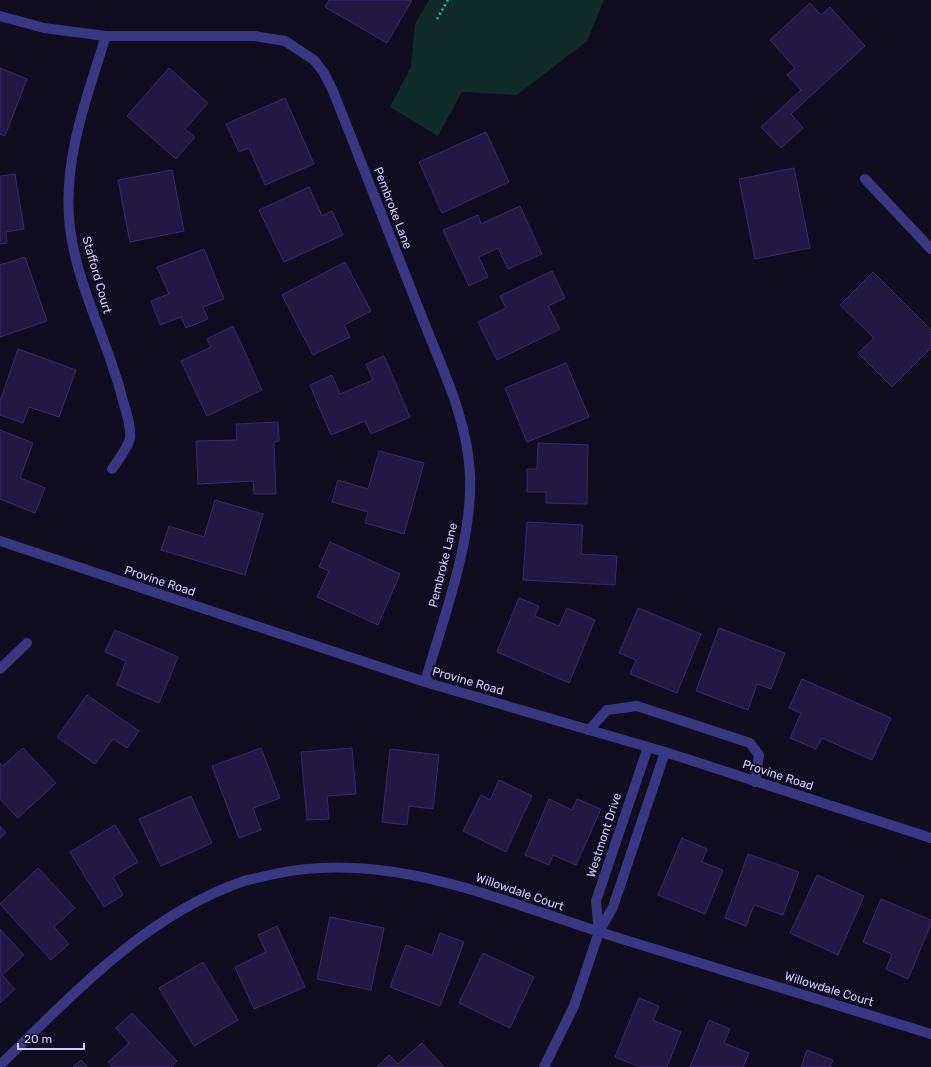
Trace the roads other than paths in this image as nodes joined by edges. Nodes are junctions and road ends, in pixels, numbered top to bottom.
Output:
1 (0, 16) edge
2 (106, 36) junction
3 (865, 179) dead end
4 (931, 249) edge
5 (112, 470) dead end
6 (0, 542) edge
7 (27, 643) dead end
8 (0, 669) edge
9 (425, 682) junction
10 (589, 730) junction
11 (648, 747) junction
12 (666, 752) junction
13 (755, 782) junction
14 (931, 838) edge
15 (599, 932) junction
16 (931, 1034) edge
17 (0, 1065) edge
18 (544, 1067) edge

1 - 2 street, Pembroke Lane
2 - 5 street, Stafford Court
2 - 9 street, Pembroke Lane
3 - 4 street
6 - 9 street, Provine Road
7 - 8 street
9 - 10 street, Provine Road
10 - 11 street, Provine Road
10 - 13 street
11 - 12 street, Provine Road
11 - 15 street, Westmont Drive
12 - 13 street, Provine Road
12 - 15 street, Westmont Drive
13 - 14 street, Provine Road
15 - 16 street, Willowdale Court
15 - 17 street, Willowdale Court
15 - 18 street, Westmont Drive

